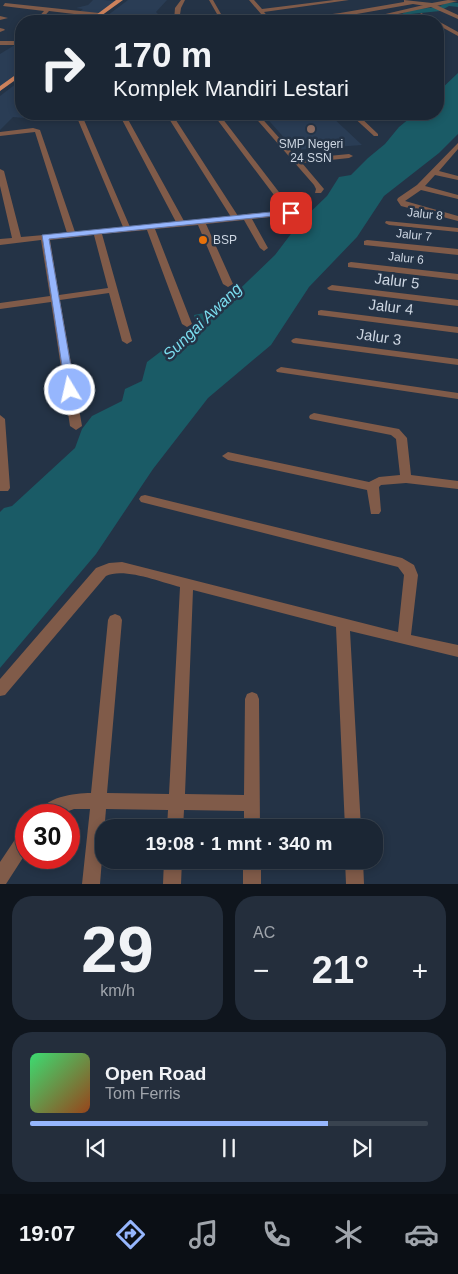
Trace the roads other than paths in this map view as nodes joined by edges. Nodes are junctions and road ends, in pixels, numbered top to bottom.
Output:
1 (13, 0) edge
2 (101, 0) edge
3 (183, 0) edge
4 (211, 0) edge
5 (251, 0) edge
6 (284, 0) edge
7 (347, 0) edge
8 (401, 0) edge
9 (456, 0) edge
10 (119, 1) edge
11 (412, 2) junction
12 (432, 5) junction
13 (275, 8) junction
14 (46, 10) junction
15 (261, 11) junction
16 (42, 15) edge
17 (99, 15) joint
18 (177, 15) edge
19 (220, 15) edge
20 (265, 15) edge
21 (340, 15) edge
22 (397, 15) edge
23 (458, 17) edge
24 (458, 21) edge
25 (444, 22) edge
26 (444, 27) edge
27 (458, 34) edge
28 (15, 42) edge
29 (0, 43) edge
30 (15, 78) edge
31 (0, 89) edge
32 (82, 120) dead end
33 (125, 120) edge
34 (173, 120) edge
35 (221, 120) edge
36 (260, 120) edge
37 (360, 120) edge
38 (0, 134) edge
39 (376, 135) dead end
40 (458, 145) edge
41 (349, 156) dead end
42 (297, 161) junction
43 (0, 171) edge
44 (434, 172) junction
45 (458, 178) edge
46 (420, 187) junction
47 (318, 191) dead end
48 (458, 197) edge
49 (246, 216) junction
50 (235, 217) junction
51 (458, 219) edge
52 (201, 221) junction
53 (181, 223) junction
54 (390, 223) dead end
55 (150, 226) junction
56 (127, 228) junction
57 (458, 230) edge
58 (97, 231) junction
59 (72, 234) junction
60 (45, 237) junction
61 (17, 240) junction
62 (0, 242) edge
63 (367, 243) dead end
64 (264, 248) dead end
65 (458, 252) edge
66 (351, 265) dead end
67 (458, 276) edge
68 (228, 284) dead end
69 (332, 288) dead end
70 (113, 290) junction
71 (55, 298) junction
72 (458, 303) edge
73 (0, 306) edge
74 (321, 313) dead end
75 (187, 324) dead end
76 (458, 330) edge
77 (128, 341) dead end
78 (296, 341) dead end
79 (458, 362) edge
80 (281, 370) dead end
81 (458, 396) edge
82 (314, 417) dead end
83 (0, 419) edge
84 (76, 426) dead end
85 (228, 456) dead end
86 (406, 479) junction
87 (458, 485) edge
88 (4, 488) dead end
89 (373, 488) junction
90 (145, 499) dead end
91 (375, 511) dead end
92 (187, 584) junction
93 (115, 620) dead end
94 (343, 625) junction
95 (404, 639) junction
96 (458, 651) edge
97 (0, 690) edge
98 (252, 699) dead end
99 (98, 801) junction
100 (176, 802) junction
101 (252, 803) junction
102 (68, 804) edge
103 (175, 819) edge
104 (252, 819) edge
105 (353, 819) edge
106 (15, 855) edge
107 (173, 869) edge
108 (252, 869) edge
109 (355, 869) edge
110 (0, 878) edge
111 (91, 884) edge
112 (172, 884) edge
113 (252, 884) edge
114 (356, 884) edge

1 - 14 street
2 - 10 street
3 - 18 street
4 - 19 street
5 - 15 street
6 - 13 street
7 - 13 street
8 - 11 street
9 - 12 street
10 - 17 main road
11 - 12 street
11 - 21 street
12 - 22 street
12 - 23 street
13 - 15 street
14 - 16 street
14 - 17 street
15 - 20 street
24 - 25 street
26 - 27 street
28 - 29 street
30 - 31 main road
32 - 56 street
33 - 53 street
34 - 50 street
35 - 49 street
36 - 42 street
37 - 39 street
38 - 59 street
40 - 44 street
41 - 42 street
42 - 47 street
43 - 61 street
44 - 45 street
44 - 46 street
46 - 48 street
46 - 51 street
49 - 50 street
49 - 64 street
50 - 52 street
52 - 53 street
52 - 68 street
53 - 55 street
54 - 57 street, Jalur 8
55 - 56 street
55 - 75 street
56 - 58 street
58 - 59 street
58 - 70 street
59 - 60 street
60 - 61 street
60 - 71 street
61 - 62 street
63 - 65 street, Jalur 7
66 - 67 street, Jalur 6
69 - 72 street, Jalur 5
70 - 71 street
70 - 77 street
71 - 73 street
71 - 84 street
74 - 76 street, Jalur 4
78 - 79 street, Jalur 3
80 - 81 street
82 - 86 street
83 - 88 street
85 - 89 street
86 - 87 street
86 - 89 street
89 - 91 street
90 - 95 street
92 - 94 street
92 - 97 street
92 - 100 street
93 - 99 street
94 - 95 street
94 - 105 street
95 - 96 street
98 - 101 street
99 - 100 street
99 - 102 street
99 - 111 street
100 - 101 street
100 - 103 street
101 - 104 street
106 - 110 street
107 - 112 street
108 - 113 street
109 - 114 street

